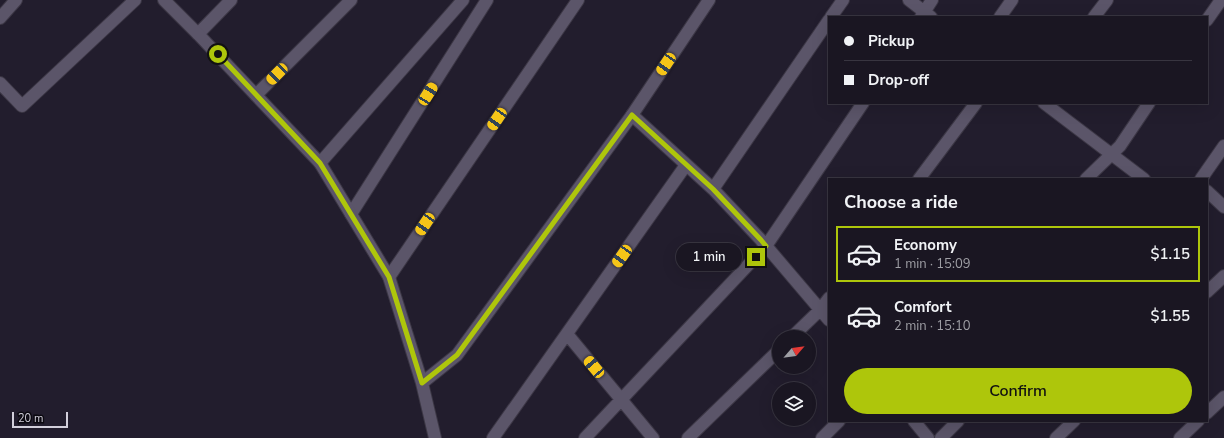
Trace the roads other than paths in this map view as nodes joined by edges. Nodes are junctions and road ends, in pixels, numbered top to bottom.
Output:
1 (16, 0) edge
2 (134, 0) edge
3 (164, 0) edge
4 (231, 0) edge
5 (351, 0) edge
6 (463, 0) edge
7 (487, 0) edge
8 (578, 0) edge
9 (709, 0) edge
10 (843, 0) edge
11 (909, 0) edge
12 (932, 0) edge
13 (1012, 0) edge
14 (1107, 0) edge
15 (1221, 0) edge
16 (926, 15) edge
17 (832, 16) edge
18 (1001, 16) edge
19 (1095, 16) edge
20 (0, 18) edge
21 (1208, 19) edge
22 (828, 21) edge
23 (198, 34) junction
24 (0, 83) edge
25 (256, 94) junction
26 (862, 104) edge
27 (975, 104) edge
28 (1045, 104) edge
29 (1148, 104) edge
30 (632, 115) junction
31 (1224, 146) edge
32 (1111, 154) junction
33 (320, 163) junction
34 (686, 165) junction
35 (920, 178) edge
36 (1087, 178) edge
37 (1143, 178) edge
38 (1202, 178) edge
39 (713, 189) junction
40 (1208, 192) edge
41 (1224, 207) edge
42 (351, 214) junction
43 (766, 246) junction
44 (1224, 276) edge
45 (389, 277) junction
46 (1208, 291) edge
47 (828, 299) edge
48 (820, 310) junction
49 (828, 319) edge
50 (799, 330) edge
51 (567, 334) junction
52 (772, 357) edge
53 (422, 383) junction
54 (1224, 397) edge
55 (622, 400) junction
56 (1208, 412) edge
57 (838, 422) edge
58 (915, 422) edge
59 (957, 422) edge
60 (1073, 422) edge
61 (1197, 422) edge
62 (436, 438) edge
63 (493, 438) edge
64 (585, 438) edge
65 (653, 438) edge
66 (688, 438) edge
67 (822, 438) edge
68 (928, 438) edge
69 (941, 438) edge
70 (1056, 438) edge
71 (1180, 438) edge

1 - 20 street
2 - 24 street
3 - 23 street
4 - 23 street
5 - 25 street
6 - 33 street
7 - 42 street
8 - 45 street
9 - 30 street
10 - 17 street
11 - 16 street
12 - 16 street
13 - 18 street
14 - 19 street
15 - 21 street
22 - 39 street
23 - 25 street
25 - 33 street
26 - 43 street
27 - 35 street
28 - 32 street
29 - 32 street
30 - 34 street
30 - 53 street
31 - 38 street
32 - 36 street
32 - 37 street
33 - 42 street
34 - 39 street
34 - 51 street
39 - 43 street
40 - 41 street
42 - 45 street
43 - 48 street
43 - 55 street
44 - 46 street
45 - 53 street
47 - 48 street
48 - 49 street
48 - 50 street
51 - 55 street
51 - 63 street
52 - 66 street
53 - 62 street
54 - 56 street
55 - 64 street
55 - 65 street
57 - 67 street
58 - 68 street
59 - 69 street
60 - 70 street
61 - 71 street

